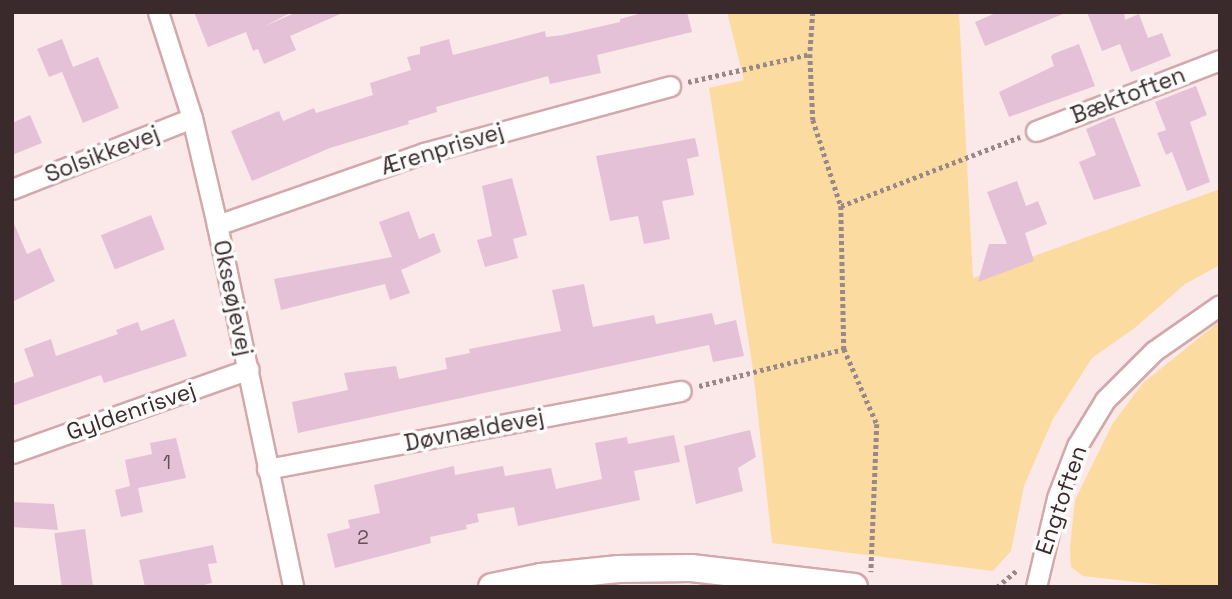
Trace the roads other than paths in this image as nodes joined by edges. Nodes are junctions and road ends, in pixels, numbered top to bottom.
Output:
1 (158, 12) edge
2 (1220, 60) edge
3 (670, 86) road end
4 (192, 118) junction
5 (1036, 131) road end
6 (12, 189) edge
7 (218, 225) junction
8 (1220, 305) edge
9 (249, 369) junction
10 (681, 391) road end
11 (12, 453) edge
12 (267, 470) junction
13 (862, 581) edge
14 (293, 587) edge
15 (492, 587) edge
16 (1035, 587) edge

1 - 4 street, Okseøjevej
2 - 5 street, Bæktoften
3 - 7 street, Ærenprisvej
4 - 6 street, Solsikkevej
4 - 7 street, Okseøjevej
7 - 9 street, Okseøjevej
8 - 16 street, Engtoften
9 - 11 street, Gyldenrisvej
9 - 12 street, Okseøjevej
10 - 12 street, Døvnældevej
12 - 14 street, Okseøjevej
13 - 15 street

